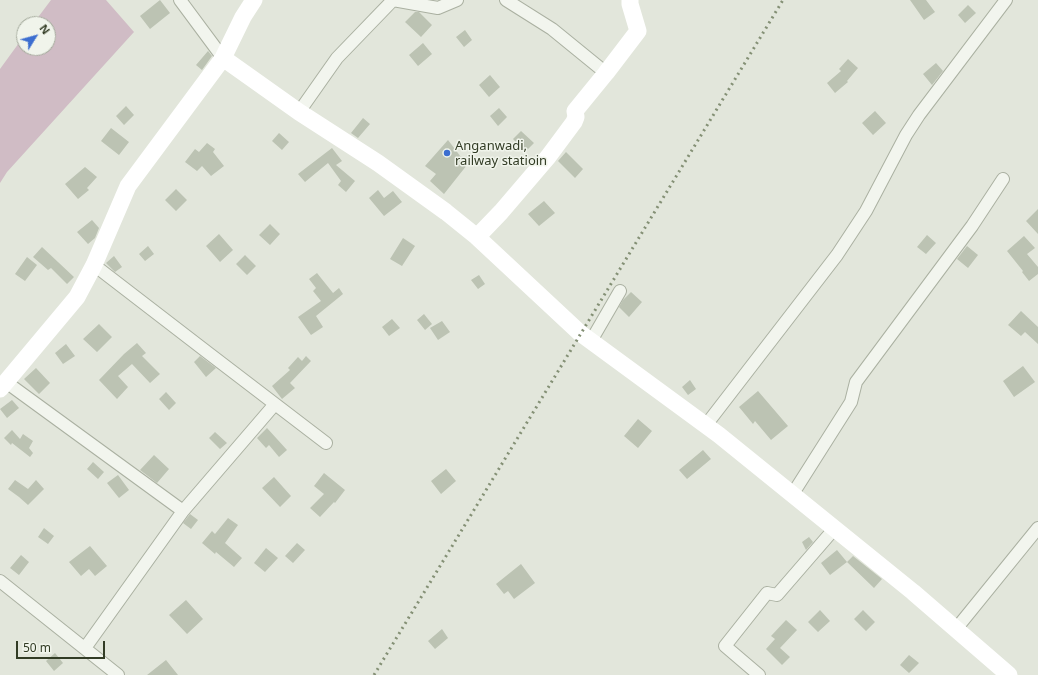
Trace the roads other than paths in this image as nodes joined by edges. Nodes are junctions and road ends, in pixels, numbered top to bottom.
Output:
1 (180, 0) edge
2 (254, 0) edge
3 (457, 0) edge
4 (506, 0) edge
5 (630, 0) edge
6 (1006, 0) edge
7 (223, 58) junction
8 (606, 73) junction
9 (299, 112) junction
10 (1003, 179) dead end
11 (477, 237) junction
12 (94, 265) junction
13 (620, 291) dead end
14 (591, 341) junction
15 (3, 386) edge
16 (276, 404) junction
17 (706, 425) junction
18 (326, 443) dead end
19 (792, 495) junction
20 (183, 511) junction
21 (835, 528) junction
22 (1038, 528) edge
23 (0, 581) edge
24 (956, 630) junction
25 (86, 648) junction
26 (118, 675) edge
27 (759, 675) edge
28 (1009, 675) edge

1 - 7 street
2 - 7 main road
3 - 9 street
4 - 8 street
5 - 8 main road
6 - 17 street
7 - 9 main road
7 - 12 main road
8 - 11 main road
9 - 11 main road
10 - 19 street
11 - 14 main road
12 - 15 main road
12 - 16 street
13 - 14 street
14 - 17 main road
15 - 20 street
16 - 18 street
16 - 20 street
17 - 19 main road
19 - 21 main road
20 - 25 street
21 - 24 main road
21 - 27 street
22 - 24 street
23 - 25 street
24 - 28 main road
25 - 26 street

